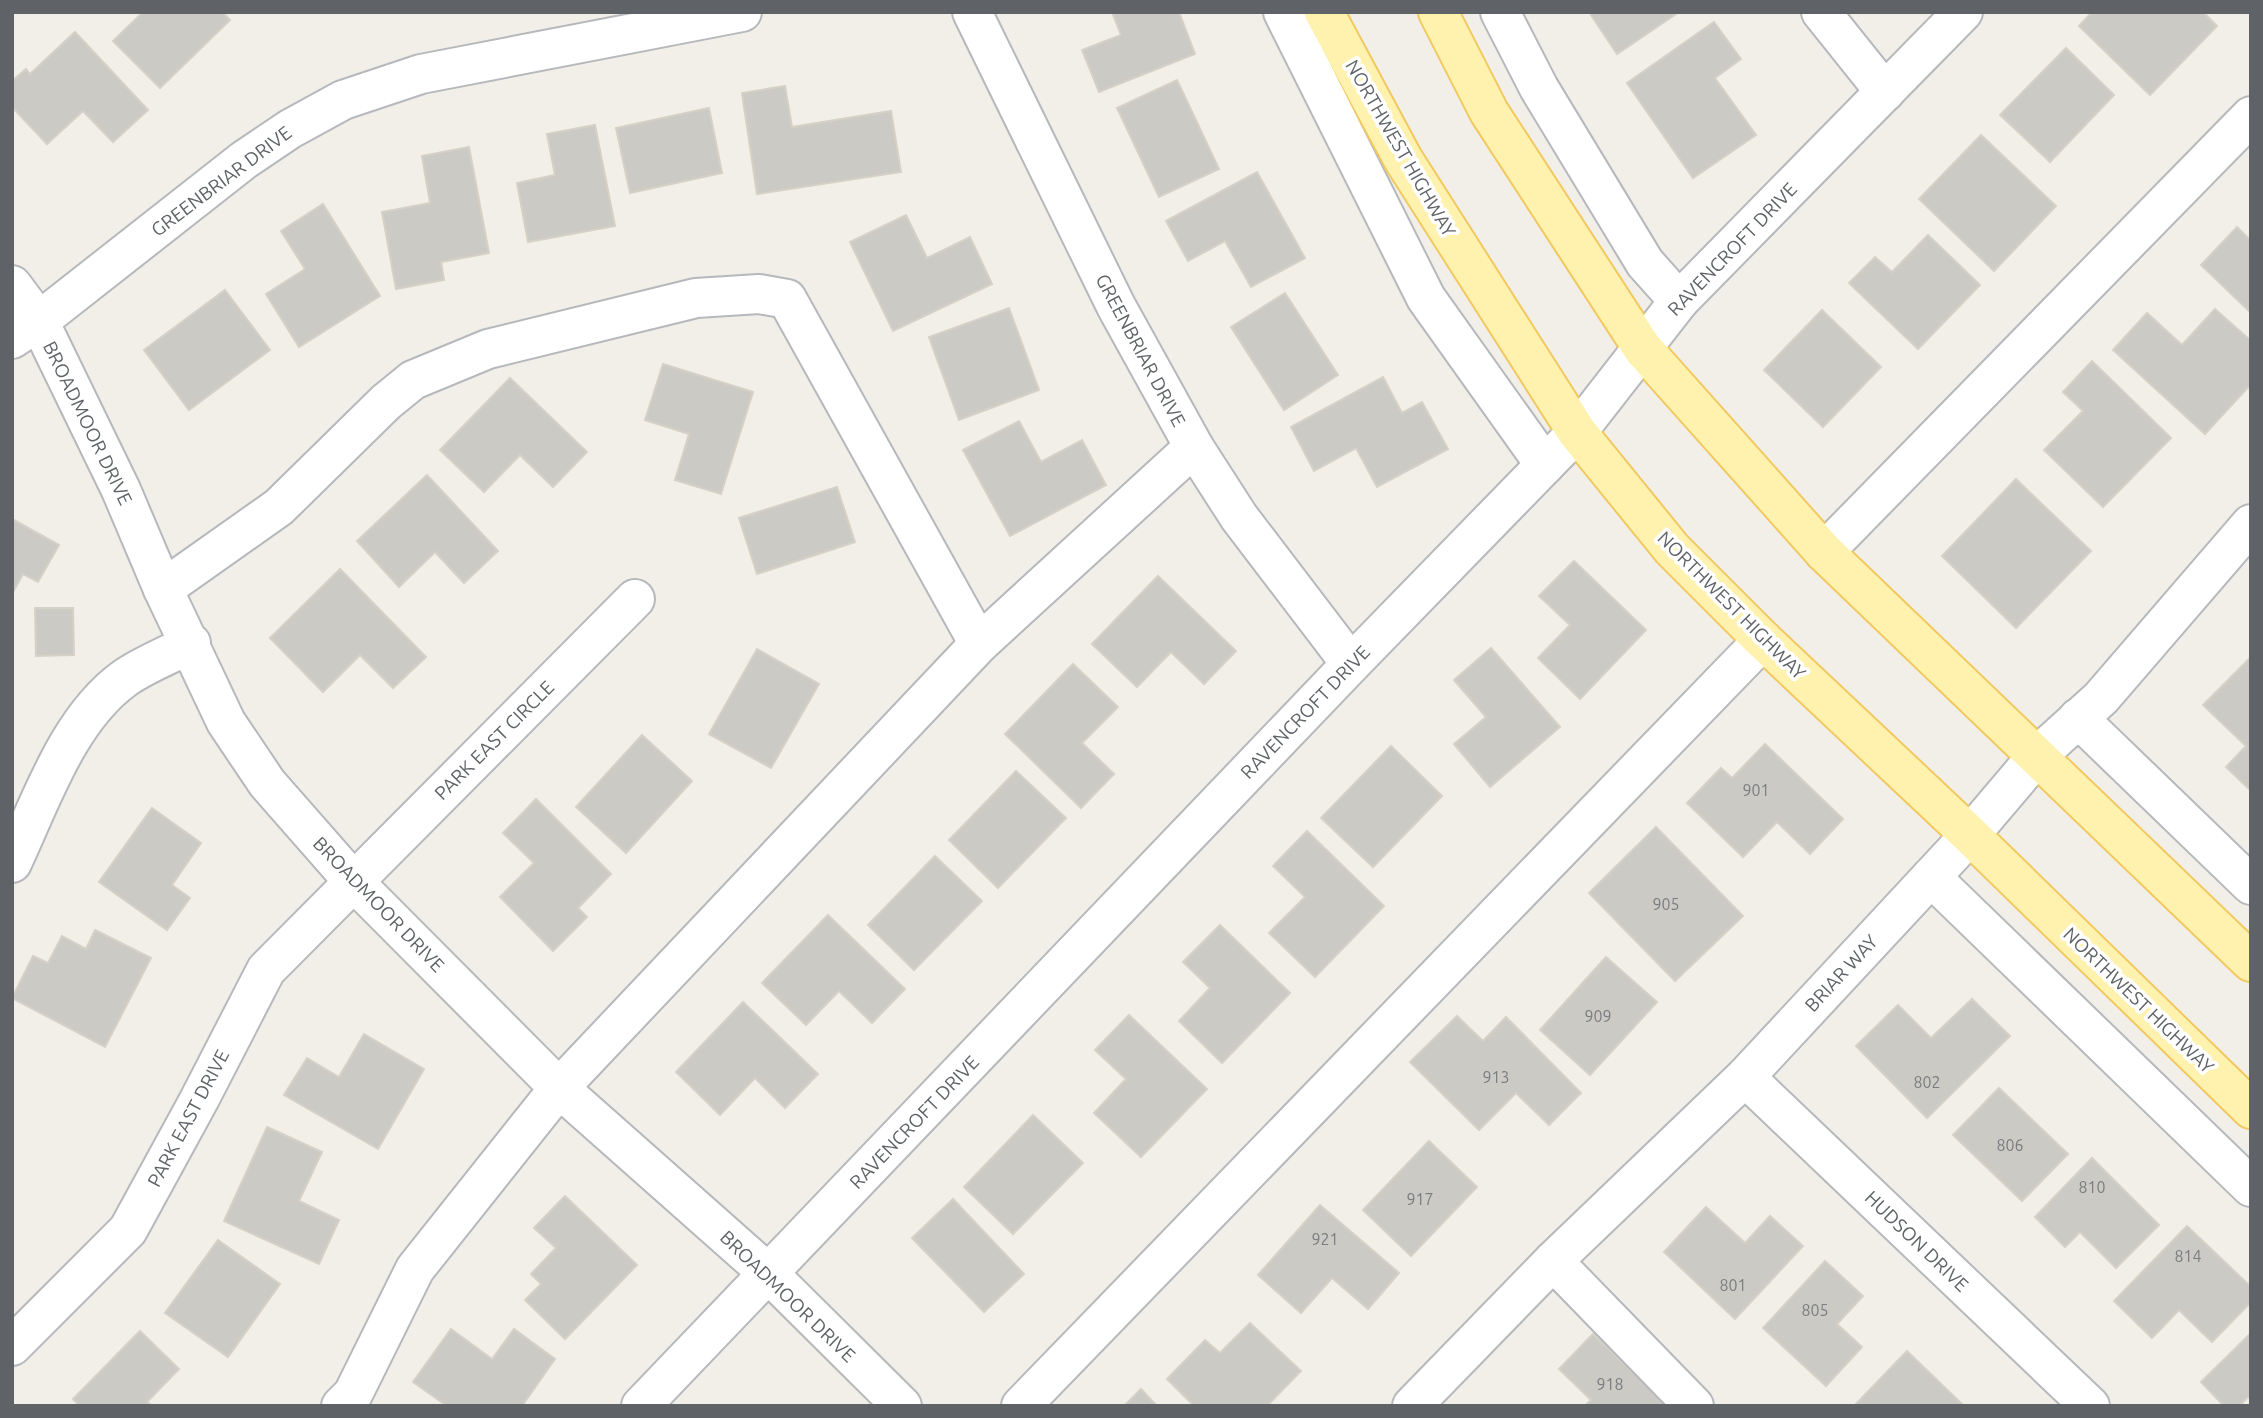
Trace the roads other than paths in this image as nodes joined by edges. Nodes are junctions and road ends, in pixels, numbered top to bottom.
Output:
1 (742, 12) edge
2 (972, 12) edge
3 (1283, 12) edge
4 (1324, 12) edge
5 (1438, 12) edge
6 (1500, 12) edge
7 (1821, 12) edge
8 (1963, 12) edge
9 (1885, 92) junction
10 (2251, 116) edge
11 (12, 285) edge
12 (1679, 301) junction
13 (25, 330) edge
14 (1643, 349) junction
15 (1577, 432) junction
16 (1194, 447) junction
17 (1545, 465) junction
18 (2251, 524) edge
19 (1824, 552) junction
20 (163, 589) junction
21 (635, 599) dead end
22 (1763, 640) junction
23 (191, 643) junction
24 (979, 645) junction
25 (1351, 664) junction
26 (2078, 718) junction
27 (2037, 756) junction
28 (1970, 835) junction
29 (12, 863) edge
30 (1931, 877) junction
31 (353, 881) junction
32 (2251, 885) edge
33 (2251, 962) edge
34 (1745, 1077) junction
35 (559, 1088) junction
36 (2251, 1109) edge
37 (2251, 1187) edge
38 (1553, 1261) junction
39 (769, 1274) junction
40 (12, 1346) edge
41 (341, 1406) edge
42 (641, 1406) edge
43 (902, 1406) edge
44 (1021, 1406) edge
45 (1412, 1406) edge
46 (1694, 1406) edge
47 (2090, 1406) edge

1 - 13 street, GREENBRIAR DRIVE
2 - 16 street, GREENBRIAR DRIVE
3 - 17 street
4 - 15 main road, NORTHWEST HIGHWAY
5 - 14 main road
6 - 12 street
7 - 9 street
8 - 9 street, RAVENCROFT DRIVE
9 - 12 street, RAVENCROFT DRIVE
10 - 19 street
11 - 13 street, BROADMOOR DRIVE
12 - 14 street, RAVENCROFT DRIVE
13 - 20 street, BROADMOOR DRIVE
14 - 15 street, RAVENCROFT DRIVE
14 - 19 main road
15 - 17 street, RAVENCROFT DRIVE
15 - 22 main road, NORTHWEST HIGHWAY
16 - 24 street
16 - 25 street, GREENBRIAR DRIVE
17 - 25 street, RAVENCROFT DRIVE
18 - 26 street, BRIAR WAY
19 - 27 main road
20 - 23 street, BROADMOOR DRIVE
20 - 24 street
21 - 31 street, PARK EAST CIRCLE
22 - 28 main road, NORTHWEST HIGHWAY
22 - 44 street
23 - 29 street
23 - 31 street, BROADMOOR DRIVE
24 - 35 street
25 - 39 street, RAVENCROFT DRIVE
26 - 27 street, BRIAR WAY
26 - 32 street
27 - 28 street, BRIAR WAY
27 - 33 main road
28 - 30 street, BRIAR WAY
28 - 36 main road, NORTHWEST HIGHWAY
30 - 34 street, BRIAR WAY
30 - 37 street
31 - 35 street, BROADMOOR DRIVE
31 - 40 street, PARK EAST DRIVE
34 - 38 street, BRIAR WAY
34 - 47 street, HUDSON DRIVE
35 - 39 street, BROADMOOR DRIVE
35 - 41 street
38 - 45 street, BRIAR WAY
38 - 46 street
39 - 42 street, RAVENCROFT DRIVE
39 - 43 street, BROADMOOR DRIVE

